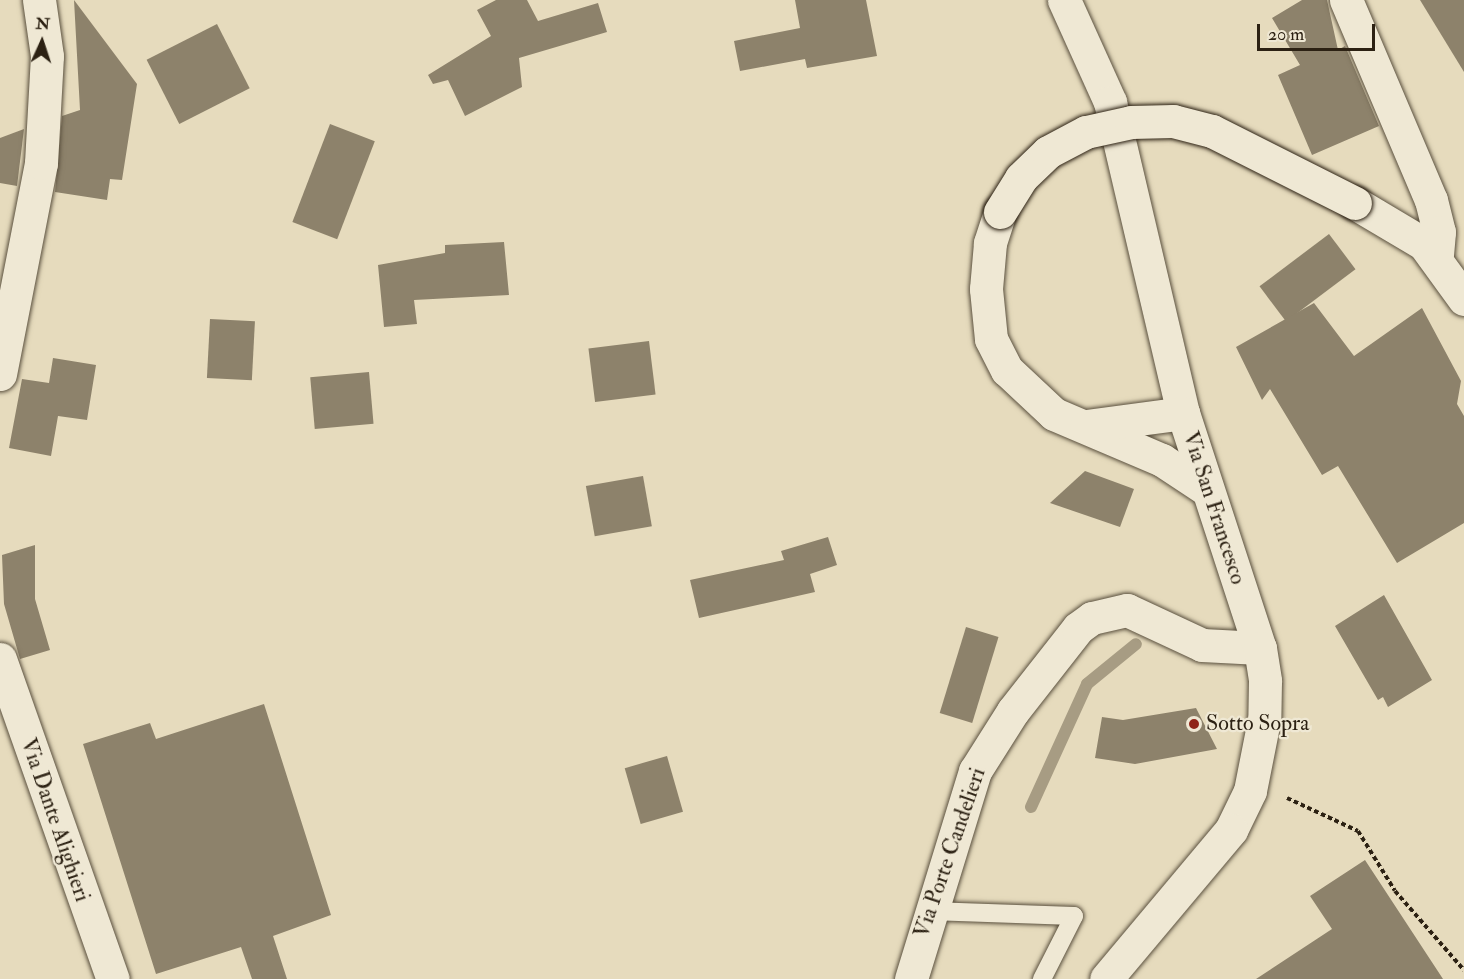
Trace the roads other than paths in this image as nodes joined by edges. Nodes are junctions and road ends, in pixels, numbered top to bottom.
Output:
1 (39, 0) edge
2 (1064, 0) edge
3 (1346, 0) edge
4 (1437, 257) junction
5 (1464, 299) edge
6 (0, 374) edge
7 (1183, 413) junction
8 (1078, 426) junction
9 (1206, 489) junction
10 (1260, 648) junction
11 (0, 660) edge
12 (930, 911) junction
13 (113, 979) edge
14 (911, 979) edge
15 (1042, 979) edge
16 (1106, 979) edge

1 - 6 street
2 - 7 street, Via San Francesco
3 - 4 street
4 - 5 street
4 - 8 street, bridge
7 - 8 street
7 - 9 street, Via San Francesco
8 - 9 street
9 - 10 street, Via San Francesco
10 - 12 street, Via Porte Candelieri
10 - 16 street, Via San Francesco
11 - 13 street, Via Dante Alighieri
12 - 14 street, Via Porte Candelieri
12 - 15 lane

